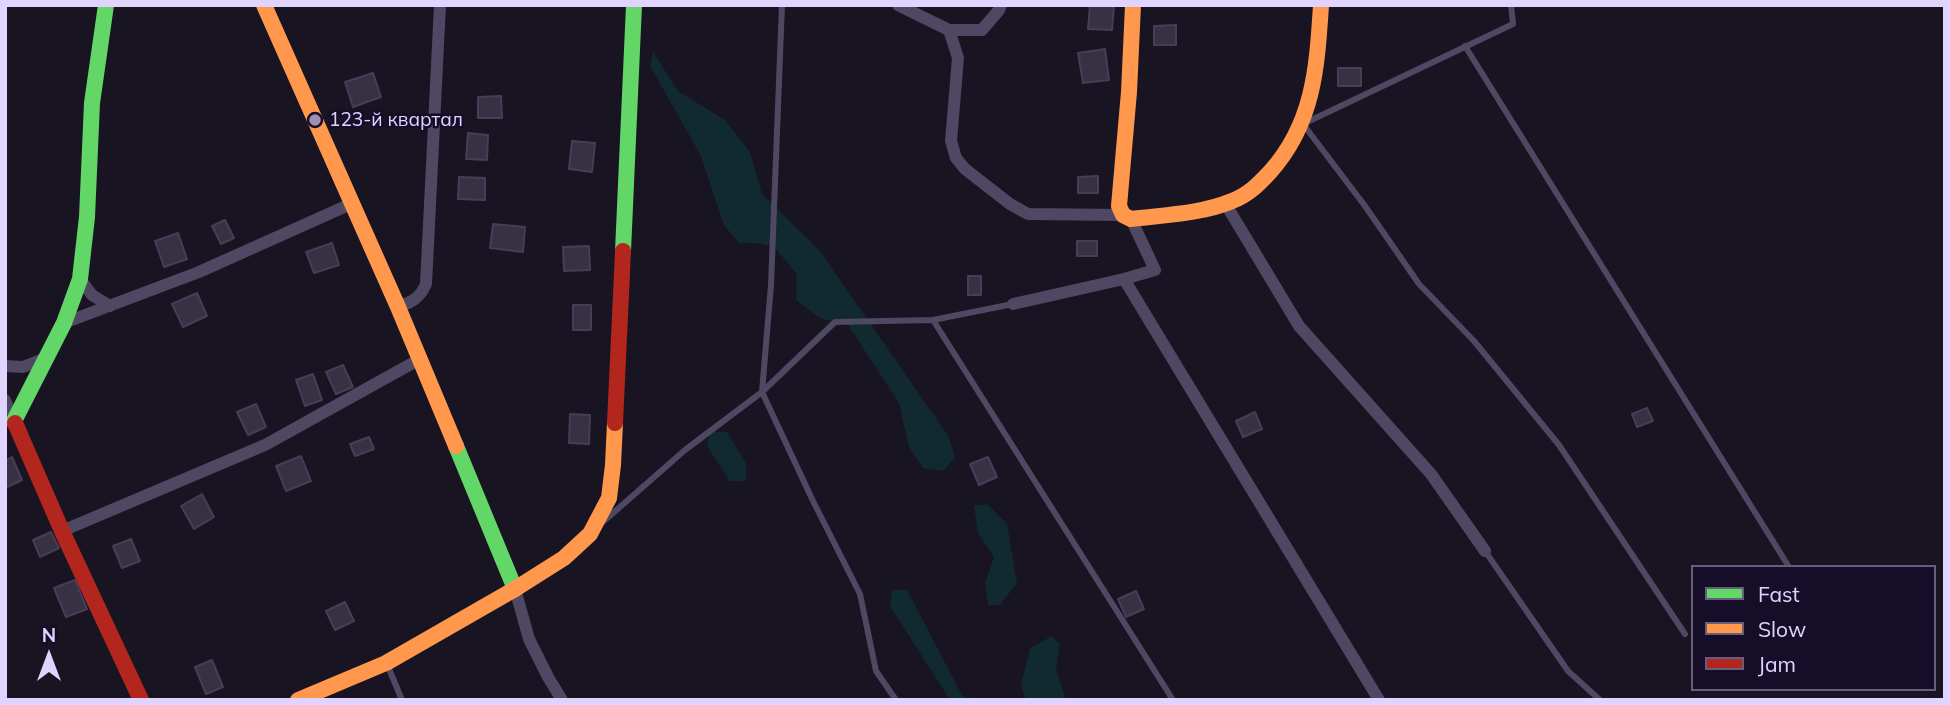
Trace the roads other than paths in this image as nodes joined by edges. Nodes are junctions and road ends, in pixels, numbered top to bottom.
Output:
1 (106, 5) edge
2 (264, 5) edge
3 (440, 5) edge
4 (634, 5) edge
5 (782, 5) edge
6 (898, 5) edge
7 (1001, 5) edge
8 (1133, 5) edge
9 (1321, 5) edge
10 (1511, 5) edge
11 (948, 30) junction
12 (1465, 46) junction
13 (1303, 124) junction
14 (353, 203) junction
15 (1224, 203) junction
16 (1127, 217) junction
17 (80, 279) junction
18 (1124, 279) junction
19 (1013, 304) joint
20 (110, 306) junction
21 (398, 307) junction
22 (933, 320) junction
23 (64, 323) junction
24 (46, 358) junction
25 (420, 359) junction
26 (5, 366) edge
27 (762, 392) junction
28 (5, 400) edge
29 (14, 421) junction
30 (62, 531) junction
31 (590, 534) junction
32 (1485, 551) joint
33 (1788, 565) edge
34 (515, 589) junction
35 (1685, 634) dead end
36 (386, 663) junction
37 (141, 700) edge
38 (298, 700) edge
39 (402, 700) edge
40 (562, 700) edge
41 (896, 700) edge
42 (1173, 700) edge
43 (1379, 700) edge
44 (1600, 700) edge

1 - 17 street
2 - 14 street
3 - 21 street
4 - 31 street
5 - 27 lane
6 - 11 street
7 - 11 street
8 - 16 street
9 - 13 street
10 - 12 lane
11 - 16 street
12 - 13 lane
12 - 33 lane
13 - 15 street
13 - 35 lane
14 - 20 street
14 - 21 street
15 - 16 street
15 - 32 street
16 - 18 street
17 - 20 street
17 - 23 street
18 - 19 street
18 - 43 street
19 - 22 lane
20 - 23 street
21 - 25 street
22 - 27 lane
22 - 42 lane
23 - 24 street
24 - 26 street
24 - 29 street
25 - 30 street
25 - 34 street
27 - 31 lane
27 - 41 lane
28 - 29 street
29 - 30 street
30 - 37 street
31 - 34 street
32 - 44 lane
34 - 36 street
34 - 40 street
36 - 38 street
36 - 39 lane

